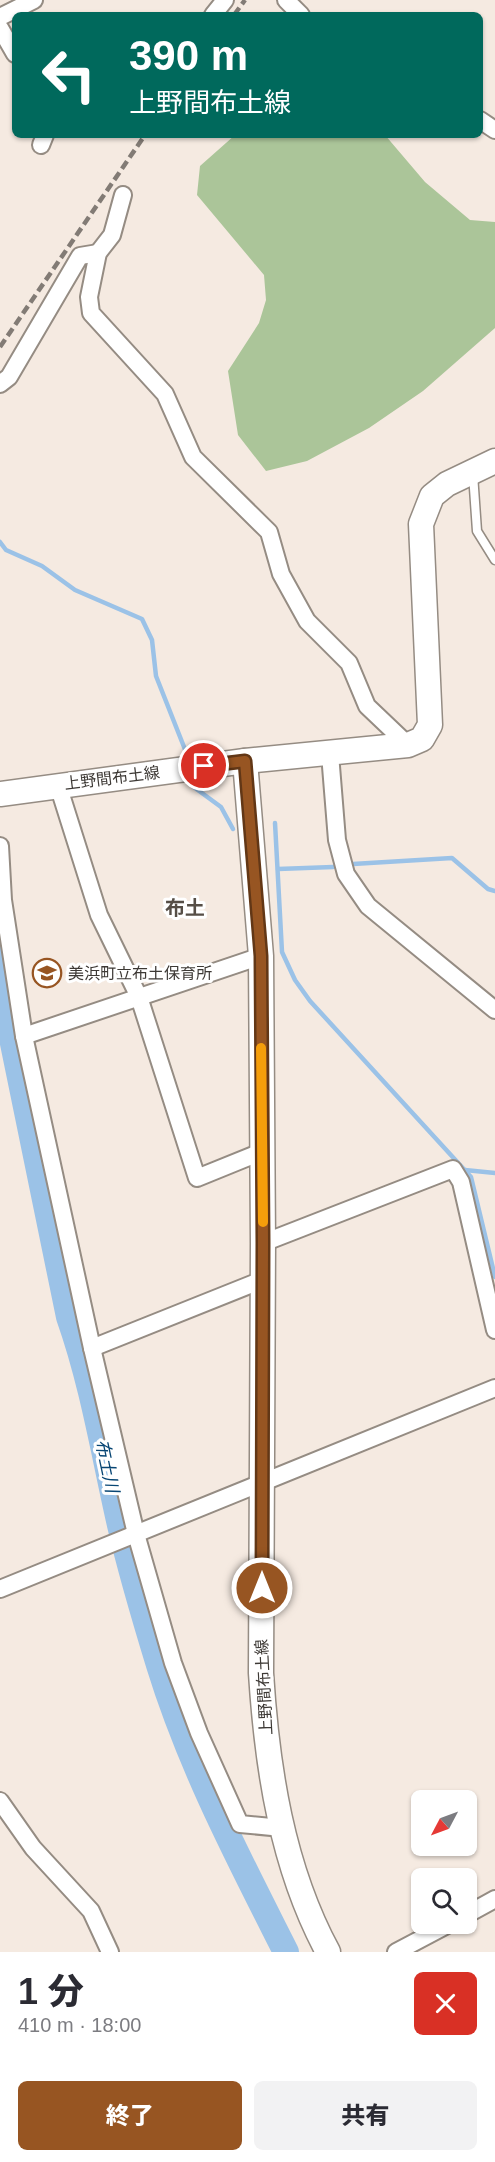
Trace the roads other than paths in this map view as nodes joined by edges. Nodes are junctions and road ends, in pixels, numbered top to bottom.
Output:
1 (34, 0) edge
2 (225, 0) edge
3 (286, 0) edge
4 (215, 12) edge
5 (298, 12) edge
6 (0, 16) edge
7 (0, 28) edge
8 (12, 49) edge
9 (123, 195) dead end
10 (98, 253) junction
11 (0, 384) edge
12 (495, 461) edge
13 (473, 474) junction
14 (495, 560) edge
15 (408, 745) junction
16 (330, 754) junction
17 (245, 761) junction
18 (58, 785) junction
19 (0, 794) edge
20 (0, 846) edge
21 (261, 956) junction
22 (139, 997) junction
23 (495, 1010) edge
24 (24, 1036) junction
25 (261, 1152) junction
26 (263, 1243) junction
27 (262, 1280) junction
28 (495, 1330) edge
29 (92, 1348) junction
30 (495, 1388) edge
31 (262, 1483) junction
32 (136, 1533) junction
33 (0, 1589) edge
34 (0, 1801) edge
35 (282, 1828) junction
36 (495, 1899) edge
37 (477, 1908) edge
38 (430, 1934) edge
39 (110, 1952) edge
40 (328, 1952) edge
41 (396, 1952) edge

1 - 6 street
2 - 4 street
3 - 5 street
7 - 8 street
9 - 10 street
10 - 11 street
10 - 15 street
12 - 13 main road
13 - 14 lane
13 - 15 main road
15 - 16 main road
16 - 17 main road
16 - 23 street
17 - 18 main road, 上野間布土線
17 - 21 main road, 上野間布土線
18 - 19 main road, 上野間布土線
18 - 22 street
20 - 24 street
21 - 22 street
21 - 25 main road, 上野間布土線
22 - 24 street
22 - 25 street
24 - 29 street
25 - 26 main road, 上野間布土線
26 - 27 main road, 上野間布土線
26 - 28 street
27 - 29 street
27 - 31 main road, 上野間布土線
29 - 32 street
30 - 31 street
31 - 32 street
31 - 35 main road, 上野間布土線
32 - 33 street
32 - 35 street
34 - 39 street
35 - 40 main road, 上野間布土線
36 - 37 street
38 - 41 street

